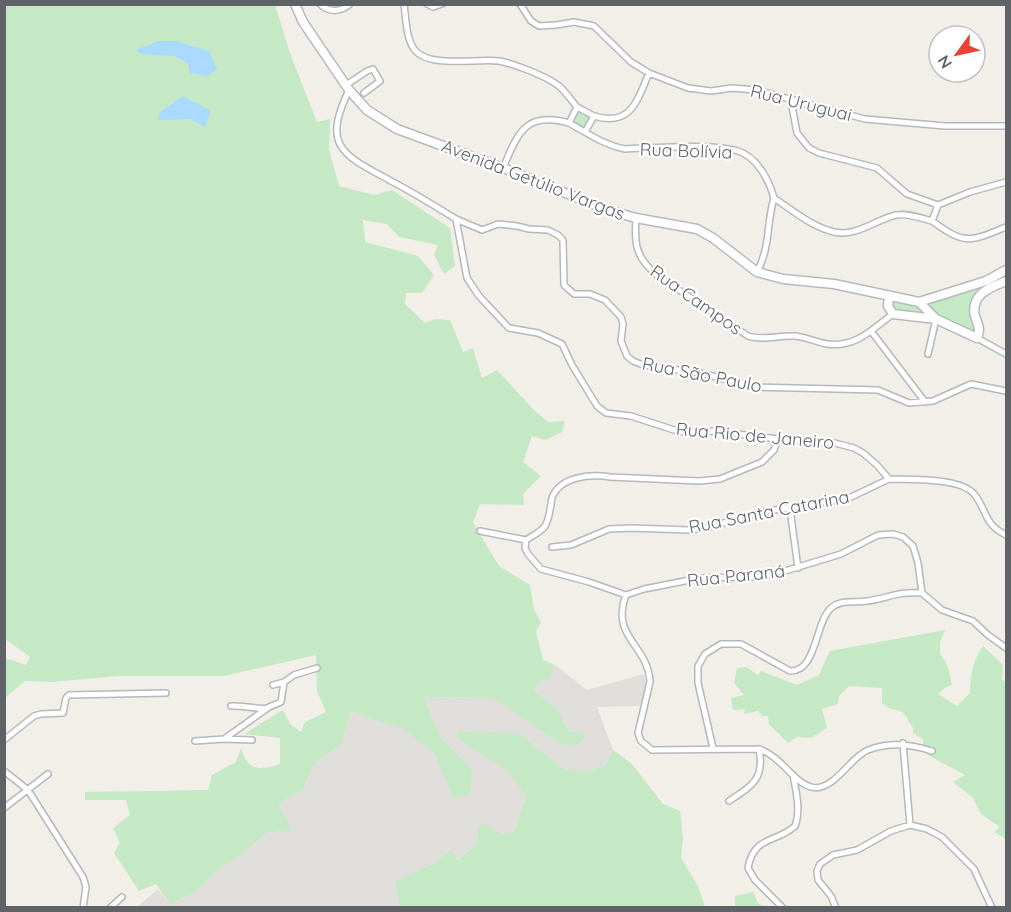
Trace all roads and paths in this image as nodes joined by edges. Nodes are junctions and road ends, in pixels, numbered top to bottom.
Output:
1 (295, 4) edge
2 (320, 4) edge
3 (350, 4) edge
4 (404, 4) edge
5 (427, 4) edge
6 (442, 4) edge
7 (520, 4) edge
8 (649, 73) junction
9 (347, 88) junction
10 (364, 93) dead end
11 (791, 101) junction
12 (577, 107) junction
13 (594, 116) junction
14 (569, 123) junction
15 (1006, 126) edge
16 (585, 132) junction
17 (503, 168) junction
18 (1006, 182) edge
19 (774, 198) junction
20 (938, 205) junction
21 (636, 218) junction
22 (456, 219) junction
23 (932, 221) junction
24 (1006, 227) edge
25 (1006, 271) edge
26 (757, 272) junction
27 (1006, 281) edge
28 (988, 284) junction
29 (889, 296) junction
30 (920, 302) junction
31 (893, 314) junction
32 (936, 319) junction
33 (871, 331) junction
34 (977, 338) junction
35 (928, 354) dead end
36 (1006, 354) edge
37 (1006, 391) edge
38 (925, 402) junction
39 (778, 439) junction
40 (888, 479) junction
41 (790, 509) junction
42 (480, 531) dead end
43 (1006, 535) edge
44 (526, 540) junction
45 (552, 547) dead end
46 (798, 568) junction
47 (922, 593) junction
48 (626, 595) junction
49 (1006, 648) edge
50 (317, 668) dead end
51 (284, 682) junction
52 (273, 685) dead end
53 (166, 693) dead end
54 (231, 706) dead end
55 (269, 707) junction
56 (224, 739) junction
57 (4, 740) edge
58 (252, 740) dead end
59 (195, 741) dead end
60 (903, 743) junction
61 (713, 748) junction
62 (759, 749) junction
63 (932, 751) dead end
64 (4, 771) edge
65 (792, 773) junction
66 (48, 774) dead end
67 (28, 790) junction
68 (729, 801) dead end
69 (4, 808) edge
70 (910, 825) junction
71 (122, 897) dead end
72 (83, 908) edge
73 (110, 908) edge
74 (783, 908) edge
75 (836, 908) edge
76 (992, 908) edge

1 - 9 street, Avenida Getúlio Vargas
2 - 3 street
4 - 12 street
5 - 6 street
7 - 8 street, Rua Uruguai
8 - 11 street, Rua Uruguai
8 - 13 street
9 - 10 street
9 - 17 street, Avenida Getúlio Vargas
9 - 22 street
11 - 15 street, Rua Uruguai
11 - 20 street
12 - 13 street
12 - 14 street
13 - 16 street
14 - 16 street, Rua Bolívia
14 - 17 street
16 - 19 street, Rua Bolívia
17 - 21 street, Avenida Getúlio Vargas
18 - 20 street
19 - 23 street
19 - 26 street
20 - 23 street
21 - 26 street, Avenida Getúlio Vargas
21 - 33 street, Rua Campos
22 - 38 street, Rua São Paulo
22 - 39 street, Rua Rio de Janeiro
23 - 24 street
25 - 28 street
26 - 29 street, Avenida Getúlio Vargas
27 - 28 street
28 - 30 street
28 - 34 street
29 - 30 street, Avenida Getúlio Vargas
29 - 31 street
30 - 32 street
31 - 32 street
31 - 33 street, Rua Campos
32 - 34 street
32 - 35 street
33 - 38 street
34 - 36 street
37 - 38 street, Rua São Paulo
39 - 40 street, Rua Rio de Janeiro
39 - 44 street
40 - 41 street, Rua Santa Catarina
40 - 43 street
41 - 45 street, Rua Santa Catarina
41 - 46 street
42 - 44 street
44 - 48 street
46 - 47 street, Rua Paraná
46 - 48 street, Rua Paraná
47 - 49 street
47 - 61 street
48 - 61 street
50 - 51 street
51 - 52 street
51 - 55 street
53 - 57 street
54 - 55 street
55 - 56 street
56 - 58 street
56 - 59 street
60 - 63 street
60 - 65 street
60 - 70 street
61 - 62 street
62 - 65 street
62 - 68 street
64 - 67 street
65 - 74 street
66 - 67 street
67 - 69 street
67 - 72 street
70 - 75 street
70 - 76 street
71 - 73 street

